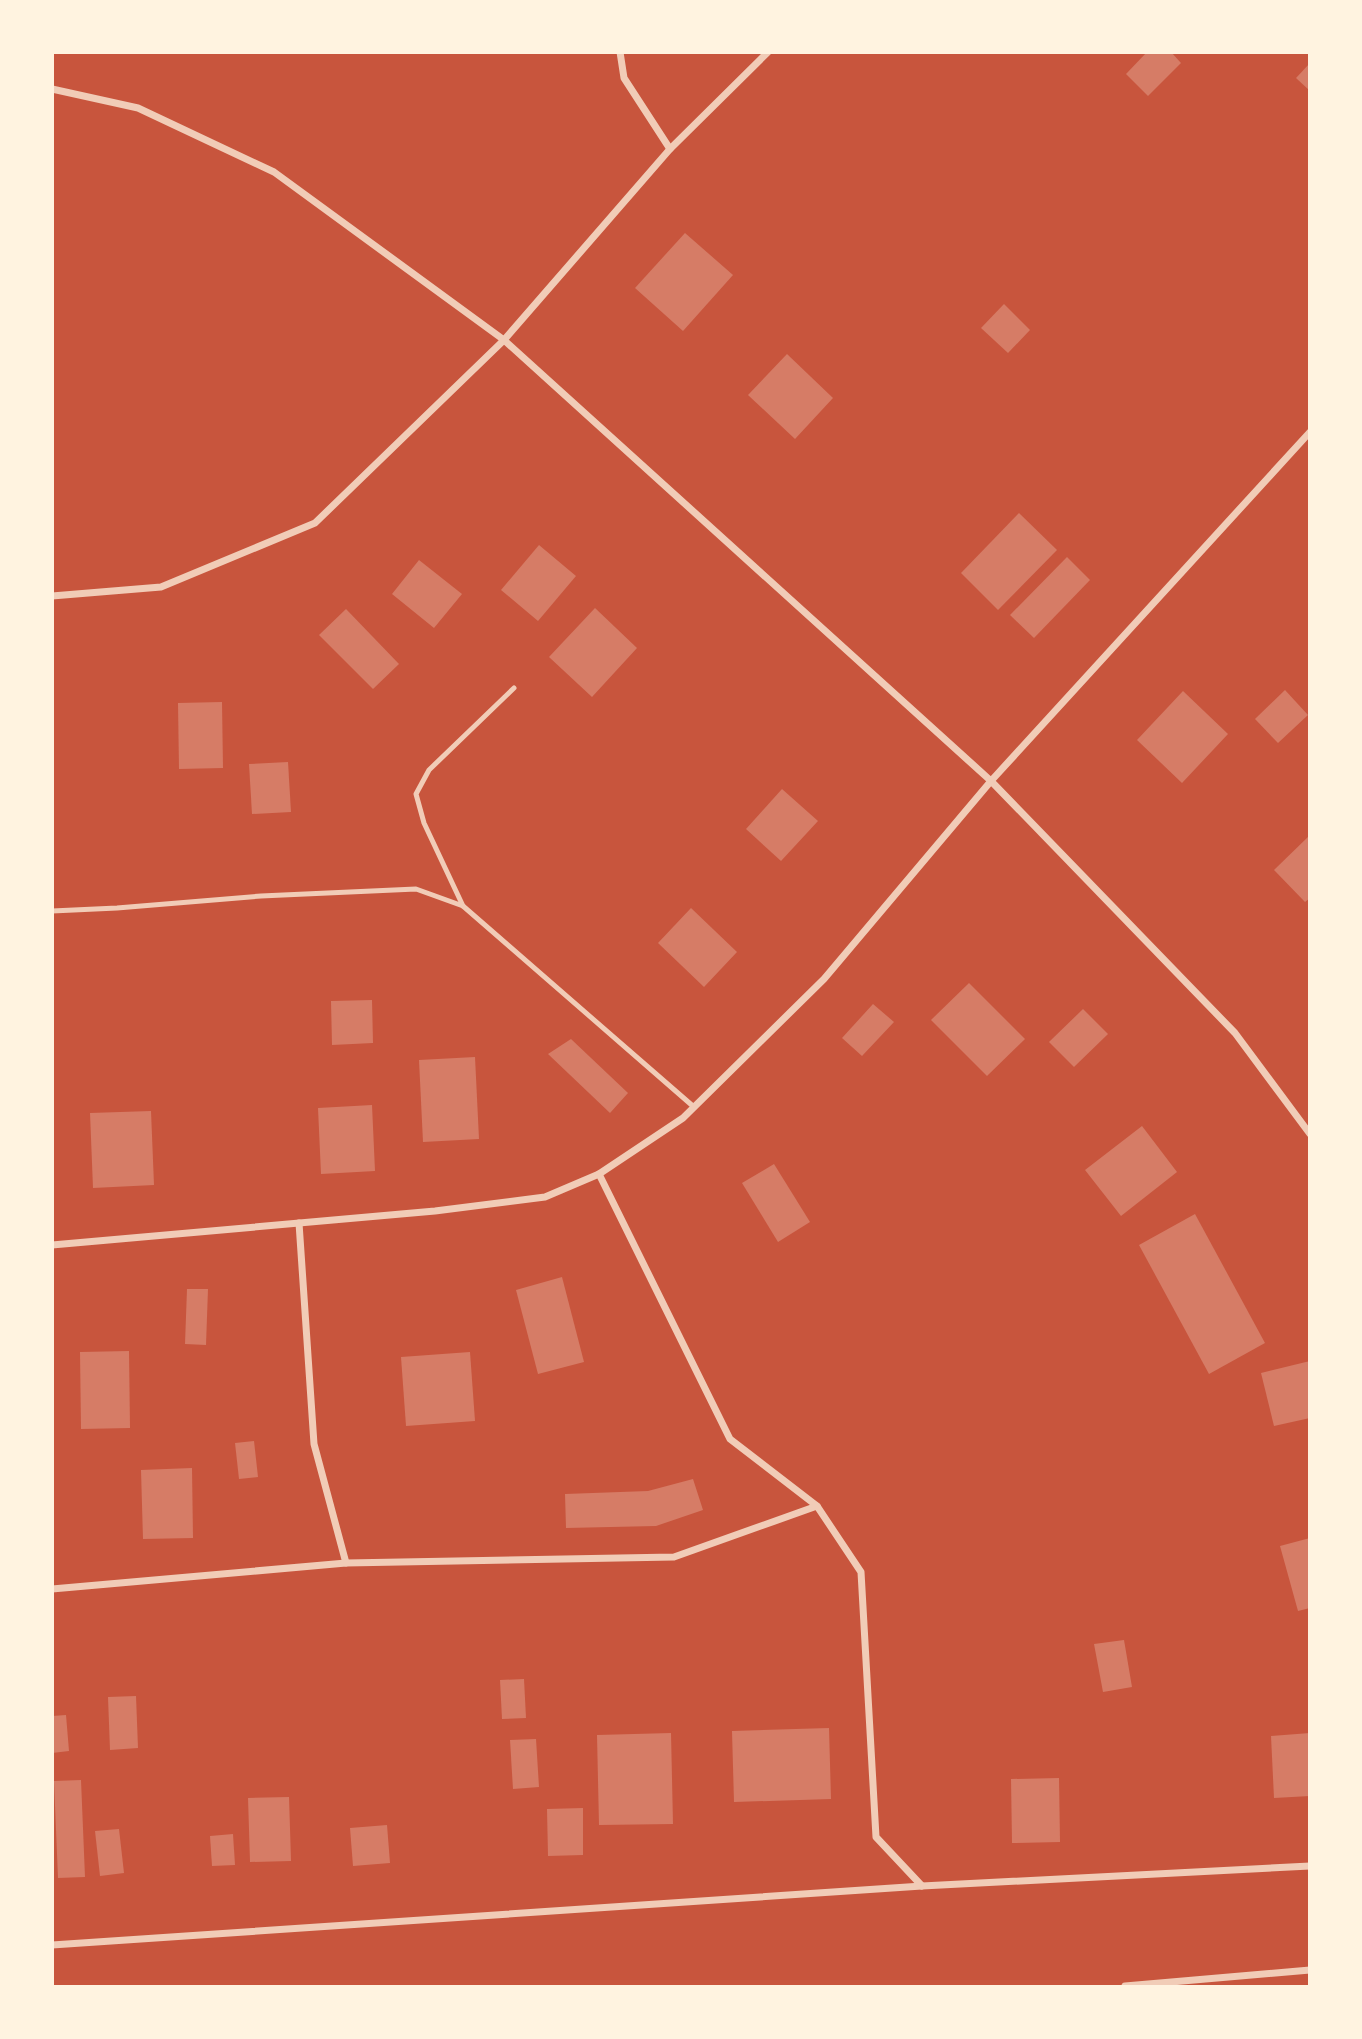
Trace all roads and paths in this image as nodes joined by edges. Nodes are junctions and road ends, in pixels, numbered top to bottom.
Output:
1 (620, 52) edge
2 (768, 52) edge
3 (52, 89) edge
4 (670, 149) junction
5 (504, 340) junction
6 (1310, 432) edge
7 (52, 596) edge
8 (514, 688) dead end
9 (990, 781) junction
10 (463, 906) junction
11 (52, 911) edge
12 (694, 1107) junction
13 (1310, 1133) edge
14 (599, 1174) junction
15 (299, 1223) junction
16 (52, 1245) edge
17 (817, 1506) junction
18 (346, 1563) junction
19 (52, 1589) edge
20 (1310, 1866) edge
21 (922, 1886) junction
22 (52, 1945) edge
23 (1310, 1970) edge
24 (1125, 1986) edge

1 - 4 street
2 - 4 street
3 - 5 street
4 - 5 street
5 - 7 street
5 - 9 street
6 - 9 street
8 - 10 lane
9 - 12 street
9 - 13 street
10 - 11 lane
10 - 12 lane
12 - 14 street
14 - 15 street
14 - 17 street
15 - 16 street
15 - 18 street
17 - 18 street
17 - 21 street
18 - 19 street
20 - 21 street
21 - 22 street
23 - 24 street

